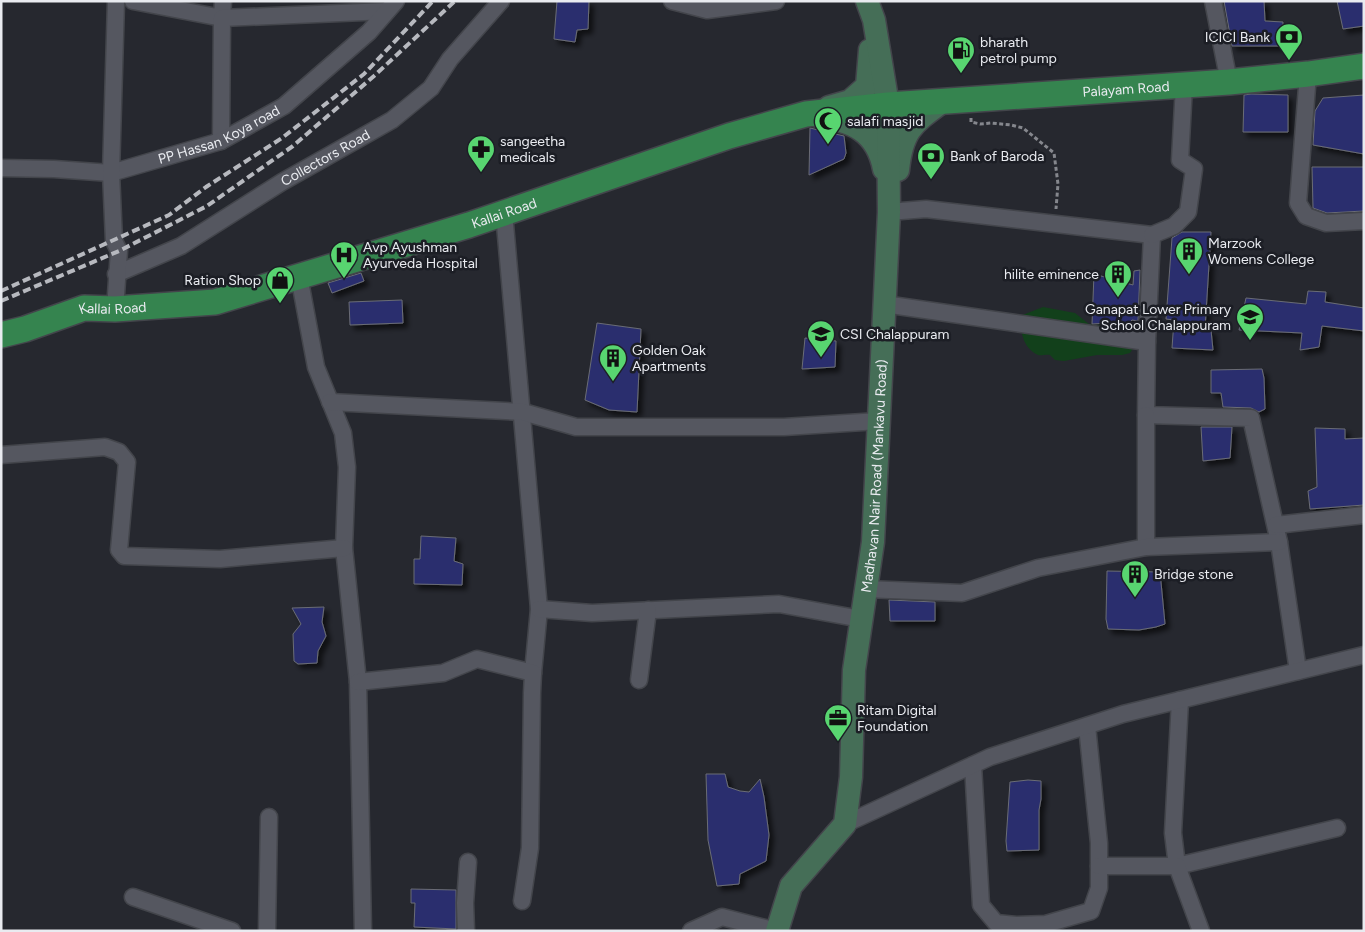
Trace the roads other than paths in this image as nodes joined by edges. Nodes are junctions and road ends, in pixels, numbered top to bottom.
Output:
1 (116, 1) edge
2 (133, 1) edge
3 (223, 1) edge
4 (501, 1) edge
5 (672, 1) edge
6 (776, 1) edge
7 (858, 1) edge
8 (1213, 1) edge
9 (392, 6) edge
10 (873, 15) edge
11 (222, 18) junction
12 (1364, 66) edge
13 (1308, 74) junction
14 (1229, 82) junction
15 (1184, 85) junction
16 (942, 102) junction
17 (888, 106) junction
18 (806, 114) junction
19 (221, 141) junction
20 (1, 168) edge
21 (111, 173) junction
22 (887, 185) junction
23 (888, 212) junction
24 (504, 213) junction
25 (1364, 221) edge
26 (1152, 236) junction
27 (116, 274) junction
28 (299, 276) junction
29 (884, 304) junction
30 (115, 309) junction
31 (1, 334) edge
32 (1147, 342) junction
33 (330, 402) junction
34 (523, 412) junction
35 (1146, 415) junction
36 (879, 422) junction
37 (1, 455) edge
38 (1364, 516) edge
39 (1276, 525) junction
40 (1279, 542) junction
41 (1146, 547) junction
42 (344, 548) junction
43 (866, 589) junction
44 (539, 609) junction
45 (648, 610) junction
46 (862, 619) junction
47 (1364, 655) edge
48 (1298, 671) junction
49 (533, 673) junction
50 (639, 680) dead end
51 (358, 682) junction
52 (1180, 700) junction
53 (1087, 726) junction
54 (973, 765) junction
55 (269, 817) dead end
56 (845, 824) junction
57 (1337, 828) dead end
58 (468, 862) dead end
59 (1099, 866) junction
60 (1177, 866) junction
61 (134, 897) dead end
62 (522, 901) dead end
63 (212, 928) edge
64 (232, 931) edge
65 (267, 931) edge
66 (363, 931) edge
67 (466, 931) edge
68 (691, 931) edge
69 (777, 931) edge
70 (1201, 931) edge

1 - 21 street
2 - 11 street
3 - 11 street
4 - 27 street, Collectors Road
5 - 6 street
7 - 10 street
8 - 14 street
9 - 11 street
9 - 19 street, PP Hassan Koya road
10 - 17 main road, Madhavan Nair Road (Mankavu Road)
10 - 18 main road
11 - 19 street
12 - 13 main road, Palayam Road
13 - 14 main road, Palayam Road
13 - 25 street
14 - 15 main road, Palayam Road
15 - 16 main road, Palayam Road
15 - 26 street
16 - 17 main road, Palayam Road
16 - 23 main road
17 - 18 main road, Kallai Road
17 - 22 main road, Madhavan Nair Road (Mankavu Road)
18 - 22 main road
18 - 24 main road, Kallai Road
19 - 21 street, PP Hassan Koya road
20 - 21 street, PP Hassan Koya road
21 - 27 street
22 - 23 main road, Madhavan Nair Road (Mankavu Road)
23 - 26 street
23 - 29 main road, Madhavan Nair Road (Mankavu Road)
24 - 28 main road, Kallai Road
24 - 34 street
26 - 32 street
27 - 30 street
28 - 30 main road, Kallai Road
28 - 33 street
29 - 32 street
29 - 36 main road, Madhavan Nair Road (Mankavu Road)
30 - 31 main road, Kallai Road
32 - 35 street
33 - 34 street
33 - 42 street
34 - 36 street
34 - 44 street
35 - 39 street
35 - 41 street
36 - 43 main road, Madhavan Nair Road (Mankavu Road)
37 - 42 street
38 - 39 street
39 - 40 street
40 - 41 street
40 - 48 street
41 - 43 street
42 - 51 street
43 - 46 main road, Madhavan Nair Road (Mankavu Road)
44 - 45 street
44 - 49 street
45 - 46 street
45 - 50 street
46 - 56 main road, Madhavan Nair Road (Mankavu Road)
47 - 48 street
48 - 52 street
49 - 51 street
49 - 62 street
51 - 66 street
52 - 53 street
52 - 60 street
53 - 54 street
53 - 59 street
54 - 56 street
54 - 59 street
55 - 65 street
56 - 69 main road
57 - 60 street
58 - 67 street
59 - 60 street
60 - 70 street
61 - 63 street
63 - 64 street
68 - 69 street

